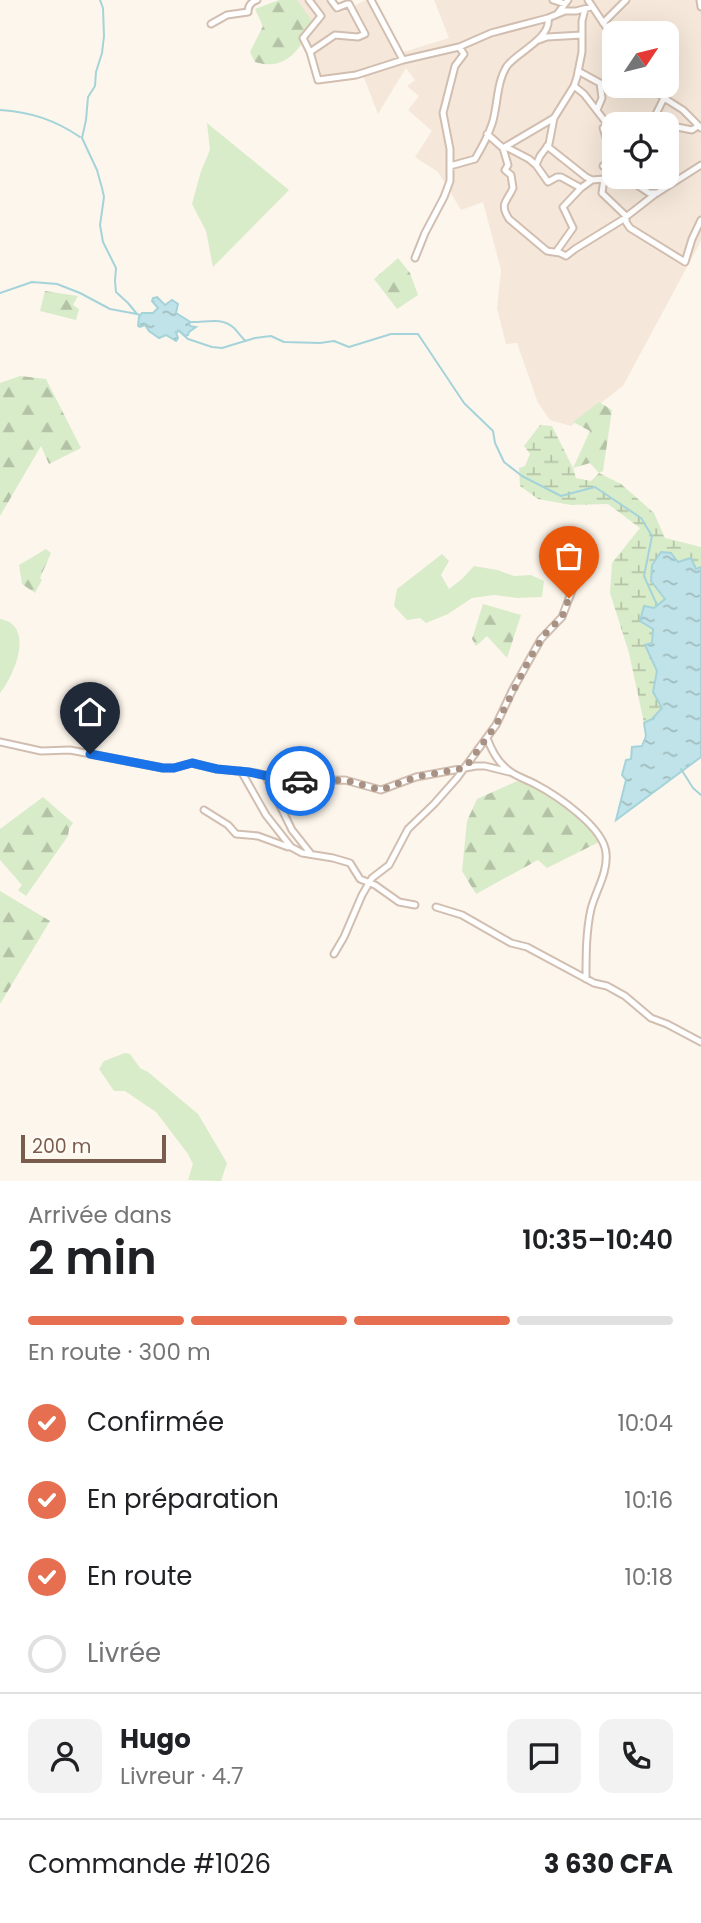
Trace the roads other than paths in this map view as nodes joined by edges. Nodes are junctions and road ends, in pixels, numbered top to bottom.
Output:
1 (257, 0) edge
2 (309, 0) edge
3 (331, 0) edge
4 (371, 0) edge
5 (553, 0) edge
6 (626, 0) edge
7 (700, 0) edge
8 (566, 2) edge
9 (589, 3) edge
10 (701, 7) edge
11 (337, 8) junction
12 (556, 15) junction
13 (321, 16) junction
14 (548, 18) junction
15 (602, 21) edge
16 (606, 21) edge
17 (211, 24) dead end
18 (583, 35) junction
19 (539, 40) junction
20 (459, 47) junction
21 (310, 52) junction
22 (403, 60) junction
23 (578, 71) junction
24 (574, 86) junction
25 (601, 87) junction
26 (587, 98) junction
27 (664, 98) joint
28 (597, 110) junction
29 (657, 112) edge
30 (602, 117) edge
31 (554, 118) junction
32 (699, 127) edge
33 (679, 128) edge
34 (487, 134) junction
35 (547, 146) junction
36 (504, 147) junction
37 (566, 162) junction
38 (536, 165) junction
39 (701, 165) edge
40 (450, 166) junction
41 (564, 179) junction
42 (592, 180) junction
43 (581, 187) junction
44 (644, 189) edge
45 (657, 193) junction
46 (626, 216) junction
47 (701, 220) edge
48 (556, 252) junction
49 (415, 258) dead end
50 (573, 588) dead end
51 (486, 738) junction
52 (0, 742) edge
53 (465, 768) junction
54 (241, 771) junction
55 (509, 772) junction
56 (265, 775) junction
57 (204, 810) dead end
58 (291, 848) junction
59 (311, 854) junction
60 (369, 882) junction
61 (415, 905) dead end
62 (436, 907) dead end
63 (334, 954) dead end
64 (586, 979) junction
65 (701, 1042) edge

1 - 17 street
2 - 13 street
3 - 11 street
4 - 22 street
5 - 8 street
6 - 16 street
7 - 10 street
8 - 12 street
9 - 12 street
9 - 15 street
9 - 18 street
11 - 13 street
11 - 21 street
12 - 14 street
13 - 21 street
14 - 19 street
14 - 20 street
18 - 19 street
18 - 23 street
19 - 34 street
20 - 22 street
20 - 40 street
21 - 22 street
23 - 24 street
23 - 25 street
24 - 26 street
24 - 31 street
25 - 26 street
25 - 28 street
26 - 28 street
27 - 29 street
27 - 32 street
28 - 30 street
31 - 35 street
31 - 36 street
32 - 33 street
34 - 36 street
34 - 40 street
35 - 37 street
35 - 38 street
36 - 38 street
36 - 48 street
37 - 41 street
37 - 42 street
38 - 41 street
39 - 45 street
40 - 49 street
41 - 43 street
42 - 43 street
42 - 46 street
43 - 48 street
44 - 45 street
45 - 46 street
46 - 47 street
46 - 48 street
50 - 51 street
51 - 53 street
51 - 55 street
52 - 54 street
53 - 55 street
53 - 56 street
53 - 60 street
54 - 56 street
54 - 58 street
55 - 64 street
56 - 59 street
57 - 58 street
58 - 59 street
59 - 60 street
60 - 61 street
60 - 63 street
62 - 64 street
64 - 65 street

